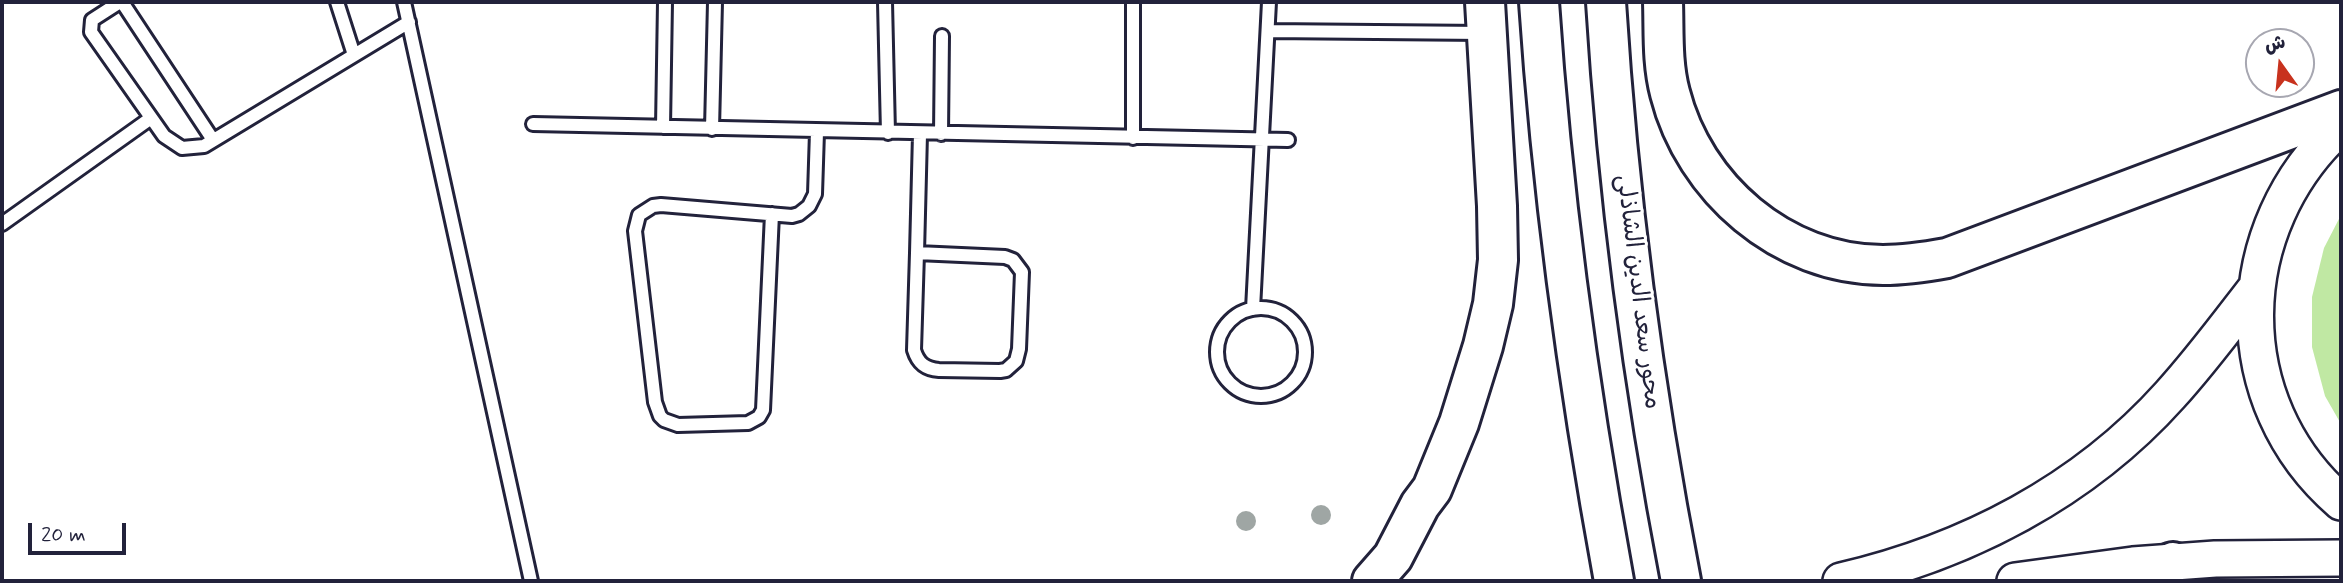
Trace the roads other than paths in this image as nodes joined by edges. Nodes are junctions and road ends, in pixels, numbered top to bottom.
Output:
1 (121, 2) edge
2 (337, 2) edge
3 (404, 2) edge
4 (665, 2) edge
5 (715, 2) edge
6 (885, 2) edge
7 (1133, 2) edge
8 (1269, 2) edge
9 (1539, 2) edge
10 (1606, 2) edge
11 (1663, 2) edge
12 (1486, 18) edge
13 (409, 22) junction
14 (1268, 32) junction
15 (942, 36) dead end
16 (355, 55) junction
17 (2341, 110) edge
18 (151, 118) junction
19 (533, 124) dead end
20 (2341, 126) edge
21 (663, 128) junction
22 (712, 129) junction
23 (817, 132) junction
24 (888, 133) junction
25 (920, 134) junction
26 (941, 134) junction
27 (1133, 138) junction
28 (213, 140) junction
29 (1262, 140) junction
30 (1288, 140) dead end
31 (772, 214) junction
32 (2, 224) edge
33 (917, 253) junction
34 (2257, 287) junction
35 (1253, 309) junction
36 (2341, 502) edge
37 (2341, 558) edge
38 (2173, 562) junction
39 (531, 581) edge
40 (1372, 581) edge
41 (1614, 581) edge
42 (1681, 581) edge
43 (1841, 581) edge
44 (2015, 581) edge
45 (2126, 581) edge

1 - 18 lane
1 - 28 lane
2 - 16 lane
3 - 13 lane
4 - 21 lane
5 - 22 lane
6 - 24 lane
7 - 27 lane
8 - 14 lane
9 - 41 highway
10 - 42 highway, محور سعد الدين الشاذلى
11 - 17 highway
12 - 14 lane
12 - 40 highway
13 - 16 lane
13 - 39 lane
14 - 29 lane
15 - 26 lane
16 - 28 lane
18 - 28 lane
18 - 32 lane
19 - 21 lane
20 - 34 main road
21 - 22 lane
22 - 23 lane
23 - 24 lane
23 - 31 lane
24 - 25 lane
25 - 26 lane
25 - 33 lane
26 - 27 lane
27 - 29 lane
29 - 30 lane
29 - 35 lane
31 - 31 lane
33 - 33 lane
34 - 36 main road
34 - 43 main road
35 - 35 lane
37 - 38 main road
38 - 44 main road
38 - 45 highway

